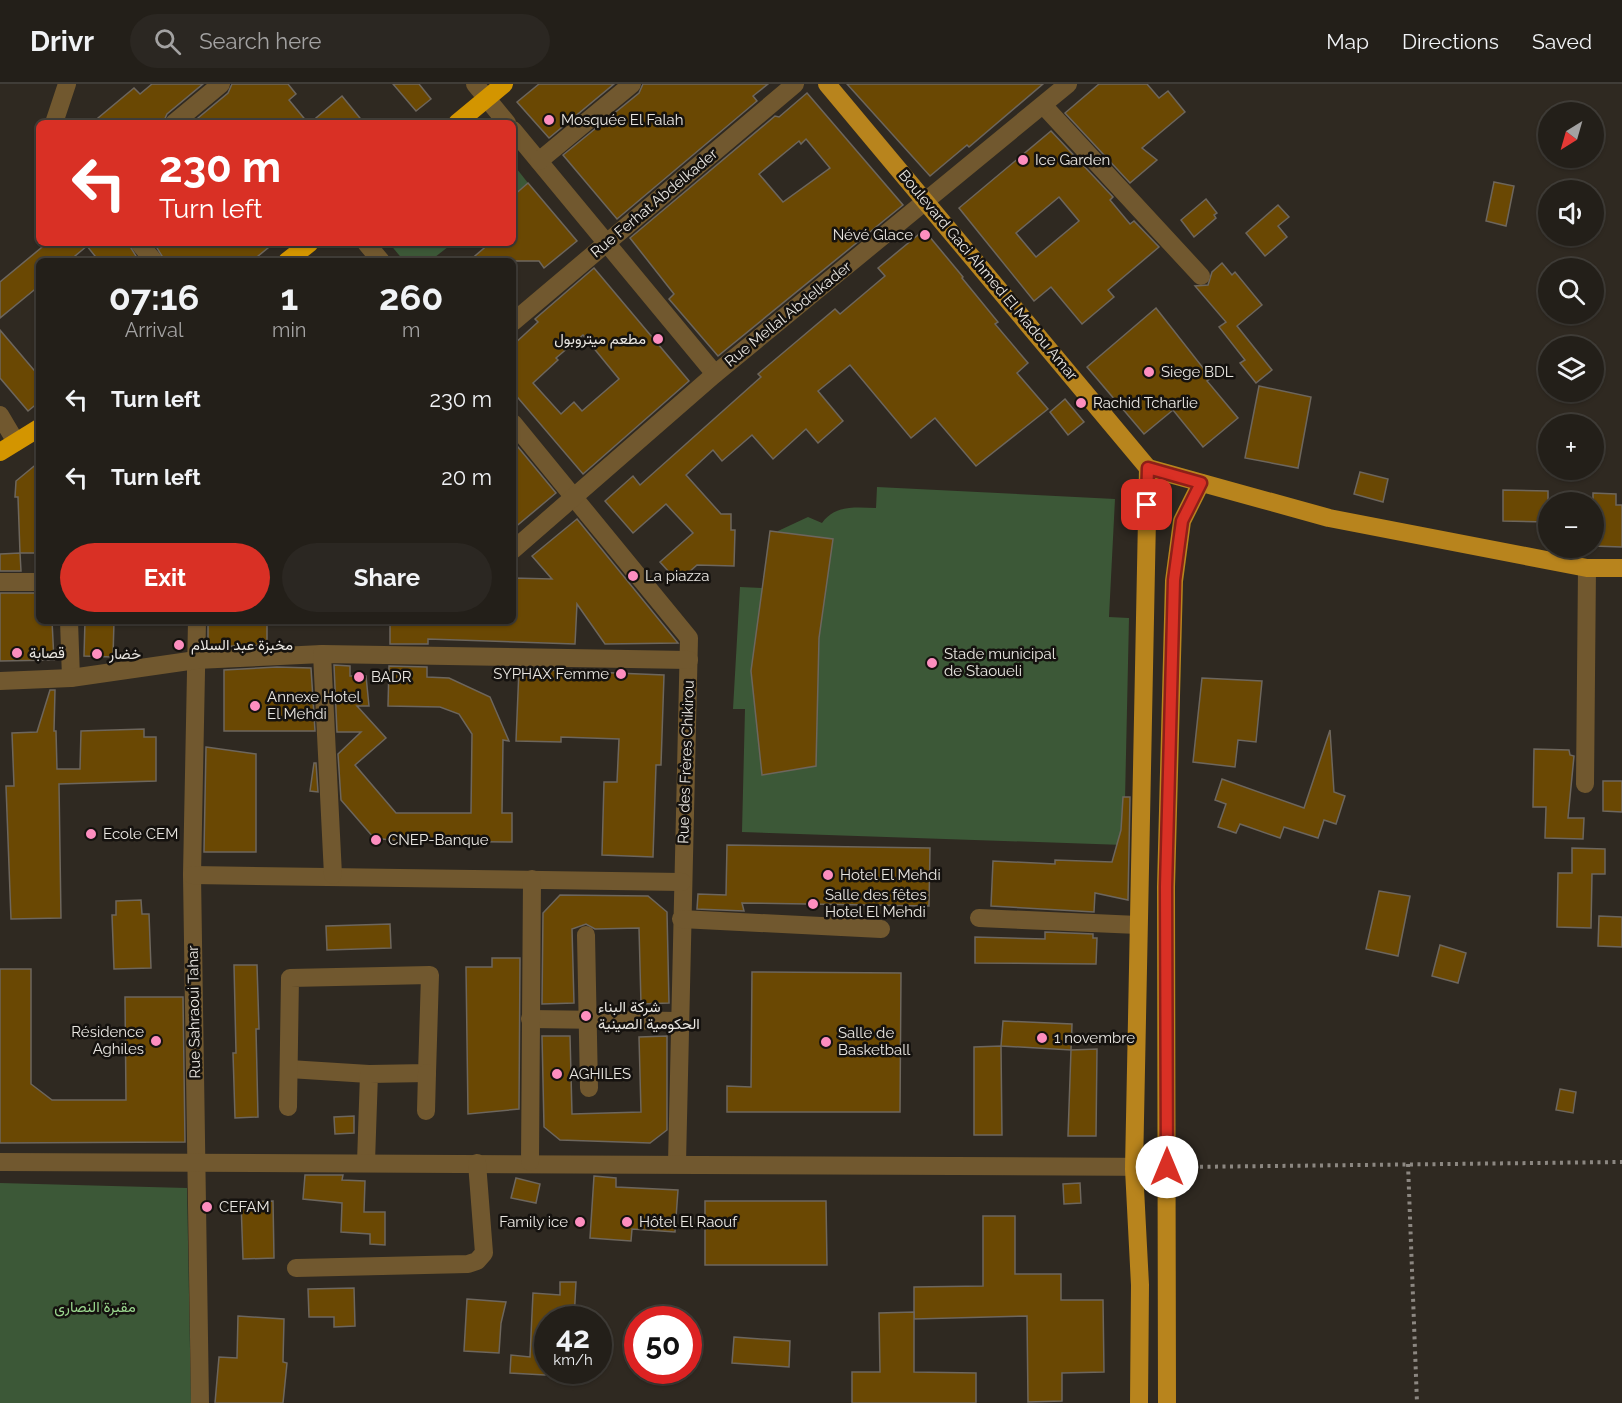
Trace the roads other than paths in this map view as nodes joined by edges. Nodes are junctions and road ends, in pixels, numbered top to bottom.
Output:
1 (67, 84) edge
2 (221, 84) edge
3 (475, 84) edge
4 (504, 84) edge
5 (632, 84) edge
6 (795, 84) edge
7 (827, 84) edge
8 (1068, 84) edge
9 (487, 98) junction
10 (1043, 105) junction
11 (55, 120) edge
12 (178, 120) edge
13 (461, 120) edge
14 (505, 120) edge
15 (516, 134) edge
16 (539, 161) junction
17 (927, 201) junction
18 (606, 243) junction
19 (142, 246) edge
20 (306, 246) edge
21 (368, 246) edge
22 (152, 258) edge
23 (291, 258) edge
24 (378, 258) edge
25 (1201, 276) dead end
26 (516, 319) edge
27 (715, 374) junction
28 (0, 415) edge
29 (516, 427) edge
30 (36, 430) edge
31 (16, 442) junction
32 (0, 452) edge
33 (1148, 468) junction
34 (1201, 483) junction
35 (576, 498) junction
36 (516, 548) edge
37 (1587, 568) junction
38 (1622, 568) edge
39 (0, 582) edge
40 (36, 582) edge
41 (69, 624) edge
42 (197, 624) edge
43 (322, 654) junction
44 (196, 660) junction
45 (689, 660) junction
46 (70, 678) junction
47 (0, 681) edge
48 (1585, 784) dead end
49 (192, 875) junction
50 (333, 875) junction
51 (532, 879) junction
52 (682, 882) junction
53 (979, 918) dead end
54 (681, 919) junction
55 (1138, 925) junction
56 (881, 929) dead end
57 (586, 935) dead end
58 (588, 1018) junction
59 (530, 1019) junction
60 (679, 1021) junction
61 (289, 1069) junction
62 (427, 1072) junction
63 (369, 1074) junction
64 (589, 1088) dead end
65 (288, 1107) dead end
66 (426, 1111) dead end
67 (196, 1161) junction
68 (0, 1162) edge
69 (366, 1162) junction
70 (530, 1162) junction
71 (477, 1163) junction
72 (677, 1163) junction
73 (1167, 1167) junction
74 (1134, 1169) junction
75 (296, 1268) dead end
76 (200, 1403) edge
77 (1139, 1403) edge
78 (1167, 1403) edge

1 - 11 street
2 - 12 street
3 - 9 street
4 - 9 highway
5 - 16 street
6 - 18 street, Rue Ferhat Abdelkader
7 - 17 main road, Boulevard Gaci Ahmed El Madou Amar
8 - 10 street, Rue Mellal Abdelkader
9 - 13 highway
9 - 14 street
10 - 17 street, Rue Mellal Abdelkader
10 - 25 street
15 - 16 street
16 - 18 street
17 - 27 street, Rue Mellal Abdelkader
17 - 33 main road, Boulevard Gaci Ahmed El Madou Amar
18 - 26 street, Rue Ferhat Abdelkader
18 - 27 street
19 - 22 street
20 - 23 highway
21 - 24 street
27 - 35 street, Rue Mellal Abdelkader
28 - 31 street
29 - 35 street, Rue des Frères Chikirou
30 - 31 highway
31 - 32 highway
33 - 34 main road
33 - 55 main road
34 - 37 main road
34 - 73 main road
35 - 36 street, Rue Mellal Abdelkader
35 - 45 street, Rue des Frères Chikirou
37 - 38 main road
37 - 48 street
39 - 40 street
41 - 46 street
42 - 44 street, Rue Sahraoui Tahar
43 - 44 street
43 - 45 street
43 - 50 street
44 - 46 street
44 - 49 street, Rue Sahraoui Tahar
45 - 52 street, Rue des Frères Chikirou
46 - 47 street
49 - 50 street
49 - 67 street, Rue Sahraoui Tahar
50 - 51 street
51 - 52 street
51 - 59 street
52 - 54 street, Rue des Frères Chikirou
53 - 55 street
54 - 56 street
54 - 60 street, Rue des Frères Chikirou
55 - 74 main road
57 - 58 street
58 - 59 street
58 - 60 street
58 - 64 street
59 - 70 street
60 - 72 street, Rue des Frères Chikirou
61 - 62 street
61 - 63 street
61 - 65 street
62 - 63 street
62 - 66 street
63 - 69 street
67 - 68 street
67 - 69 street
67 - 76 street, Rue Sahraoui Tahar
69 - 71 street
70 - 71 street
70 - 72 street
71 - 75 street
72 - 74 street
73 - 74 street
73 - 78 main road
74 - 77 main road

